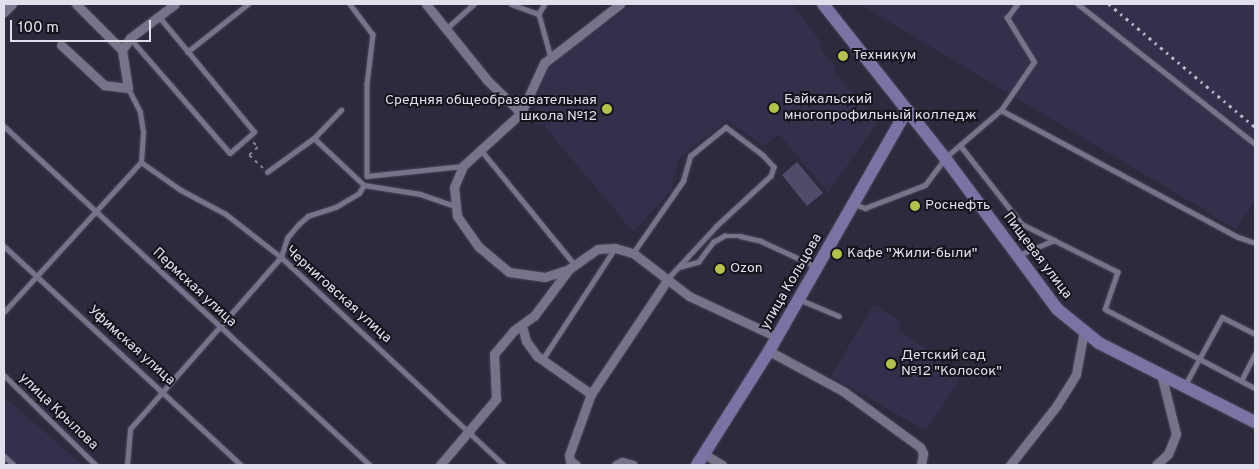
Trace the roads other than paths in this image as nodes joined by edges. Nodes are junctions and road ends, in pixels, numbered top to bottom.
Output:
1 (12, 4) edge
2 (76, 4) edge
3 (175, 4) edge
4 (248, 4) edge
5 (350, 4) edge
6 (426, 4) edge
7 (474, 4) edge
8 (511, 4) edge
9 (545, 4) edge
10 (620, 4) edge
11 (823, 4) edge
12 (1017, 4) edge
13 (1078, 4) edge
14 (4, 12) edge
15 (539, 14) junction
16 (159, 17) junction
17 (446, 29) junction
18 (130, 38) junction
19 (61, 45) dead end
20 (122, 50) junction
21 (188, 52) junction
22 (550, 58) junction
23 (128, 88) junction
24 (342, 110) dead end
25 (907, 110) junction
26 (1001, 110) junction
27 (521, 113) junction
28 (4, 126) edge
29 (314, 138) junction
30 (1255, 144) edge
31 (960, 145) junction
32 (481, 150) junction
33 (945, 158) junction
34 (141, 162) junction
35 (463, 166) junction
36 (267, 172) road end
37 (364, 185) junction
38 (853, 204) junction
39 (454, 206) junction
40 (96, 212) junction
41 (1054, 240) junction
42 (1255, 243) edge
43 (4, 246) edge
44 (615, 248) junction
45 (633, 253) junction
46 (1017, 256) junction
47 (281, 257) junction
48 (572, 267) junction
49 (679, 267) junction
50 (818, 267) junction
51 (36, 276) junction
52 (668, 279) junction
53 (800, 299) junction
54 (4, 312) edge
55 (839, 316) dead end
56 (219, 326) junction
57 (522, 326) junction
58 (1084, 331) junction
59 (1255, 334) edge
60 (778, 337) junction
61 (769, 351) junction
62 (1255, 353) edge
63 (1199, 359) junction
64 (542, 360) junction
65 (1161, 374) junction
66 (4, 375) edge
67 (1242, 381) junction
68 (1184, 386) junction
69 (1255, 388) edge
70 (163, 390) junction
71 (591, 394) junction
72 (1255, 422) edge
73 (471, 432) junction
74 (704, 454) junction
75 (4, 456) edge
76 (14, 465) edge
77 (96, 465) edge
78 (127, 465) edge
79 (242, 465) edge
80 (370, 465) edge
81 (440, 465) edge
82 (504, 465) edge
83 (576, 465) edge
84 (616, 465) edge
85 (633, 465) edge
86 (697, 465) edge
87 (722, 465) edge
88 (921, 465) edge
89 (1010, 465) edge
90 (1156, 465) edge

1 - 14 street
2 - 20 street
3 - 16 street
4 - 21 lane
5 - 35 lane
6 - 17 street
7 - 17 lane
8 - 15 lane
9 - 15 lane
10 - 22 street
11 - 25 main road, Пищевая улица
12 - 26 lane
13 - 30 lane
15 - 22 lane
16 - 18 street
16 - 21 lane
17 - 27 street
18 - 20 street
18 - 21 lane
19 - 23 street
20 - 23 street
22 - 27 street
23 - 34 lane
24 - 29 lane
25 - 33 main road, Пищевая улица
25 - 38 main road, улица Кольцова
26 - 31 lane
26 - 42 lane
27 - 32 street
28 - 40 lane, Пермская улица
29 - 36 lane
29 - 37 lane
31 - 33 lane
31 - 41 lane
32 - 35 street
32 - 48 lane
33 - 38 lane
33 - 46 main road, Пищевая улица
34 - 40 lane
34 - 47 lane, Черниговская улица
35 - 39 street
37 - 39 lane
37 - 47 lane
38 - 50 main road, улица Кольцова
39 - 48 street
40 - 51 lane
40 - 56 lane, Пермская улица
41 - 46 lane
41 - 63 lane
43 - 51 lane, Уфимская улица
44 - 45 street
44 - 48 street
44 - 64 lane
45 - 49 lane
45 - 52 street
46 - 58 main road, Пищевая улица
47 - 56 lane
47 - 73 lane, Черниговская улица
48 - 57 street
49 - 50 lane
49 - 52 lane
50 - 53 main road, улица Кольцова
51 - 54 lane
51 - 70 lane, Уфимская улица
52 - 60 street
52 - 71 street
53 - 55 lane
53 - 60 main road, улица Кольцова
56 - 70 lane
56 - 80 lane, Пермская улица
57 - 64 street
57 - 73 street
58 - 65 main road, Пищевая улица
58 - 89 street
59 - 63 lane
60 - 61 main road, улица Кольцова
61 - 74 main road, улица Кольцова
61 - 88 street
62 - 67 lane
63 - 67 lane
63 - 68 lane
64 - 71 street
65 - 68 main road, Пищевая улица
65 - 90 street
66 - 77 lane, улица Крылова
67 - 69 lane
68 - 72 main road, Пищевая улица
70 - 78 lane
70 - 79 lane, Уфимская улица
71 - 83 street
73 - 81 street
73 - 82 lane, Черниговская улица
74 - 86 main road, улица Кольцова
74 - 87 street
75 - 76 lane
84 - 85 street

